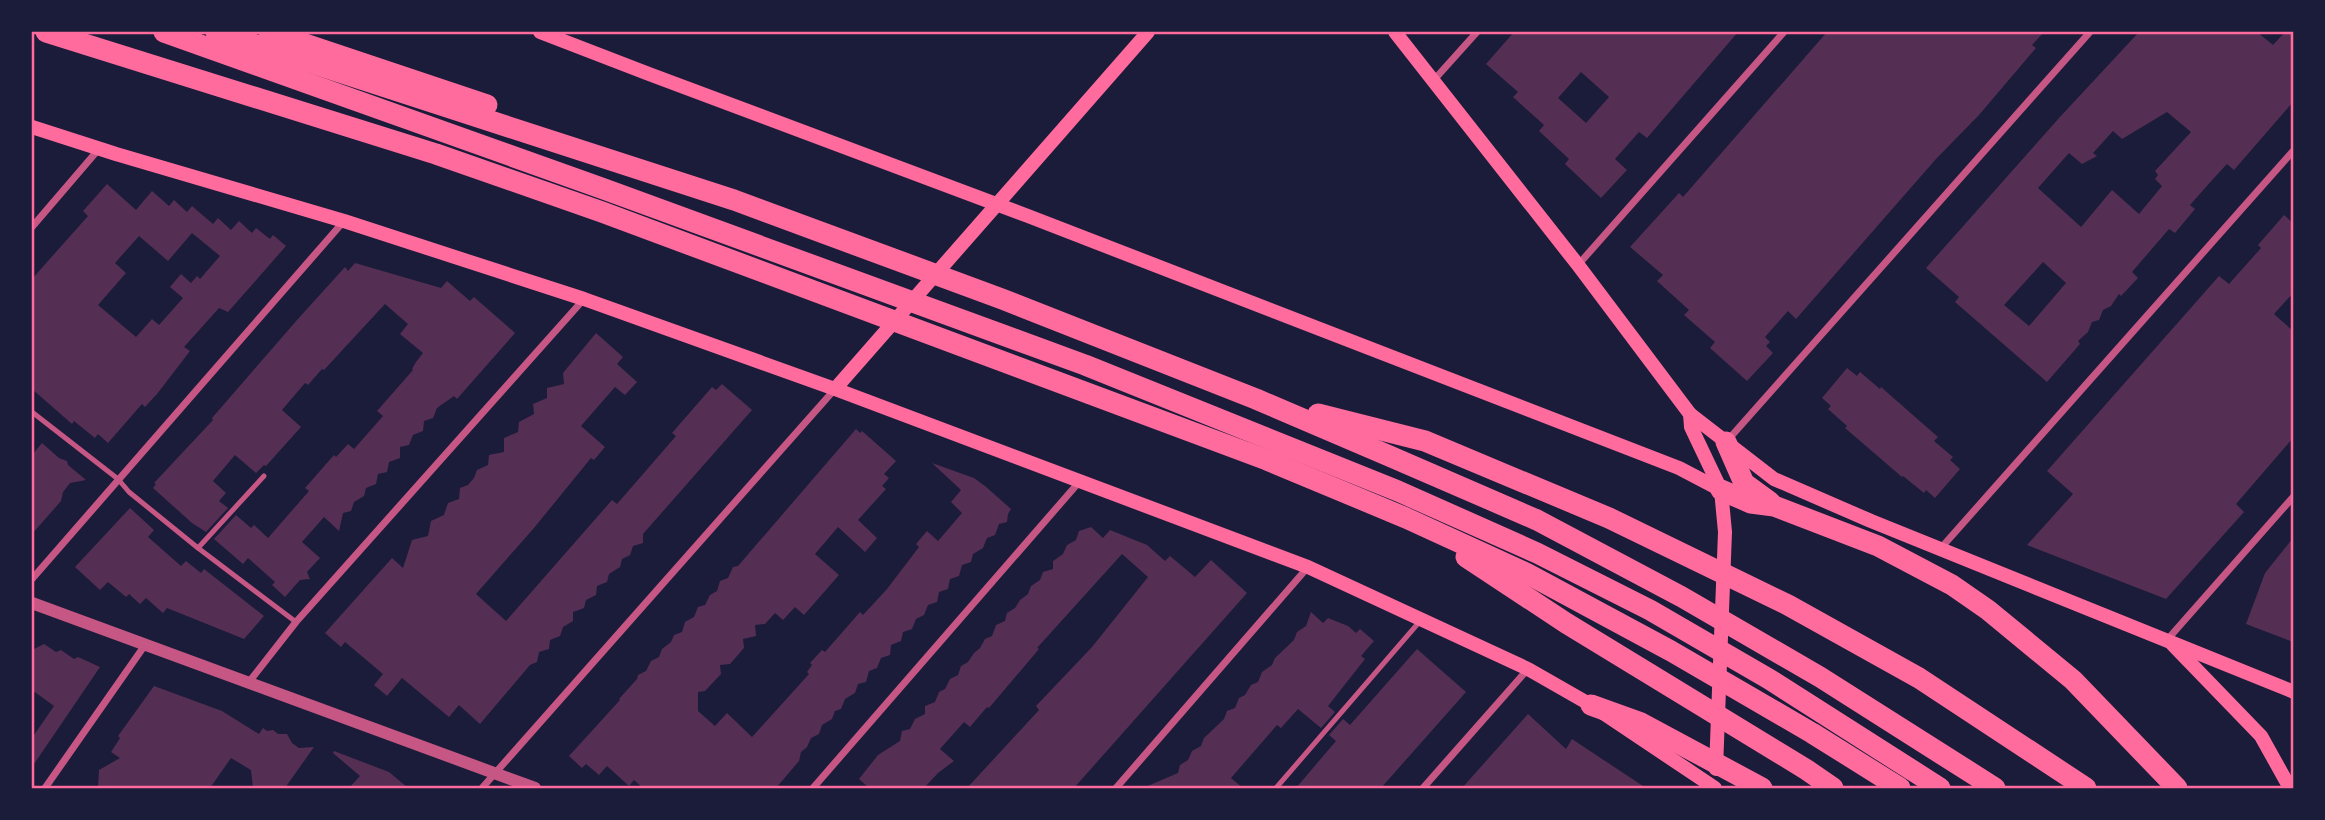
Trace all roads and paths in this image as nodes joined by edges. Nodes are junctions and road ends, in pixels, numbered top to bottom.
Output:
1 (46, 32) edge
2 (164, 32) edge
3 (216, 32) edge
4 (269, 32) edge
5 (540, 32) edge
6 (1149, 32) edge
7 (1395, 32) edge
8 (1477, 32) edge
9 (1784, 32) edge
10 (2091, 32) edge
11 (1433, 82) junction
12 (32, 127) edge
13 (99, 149) junction
14 (2294, 150) edge
15 (734, 200) junction
16 (997, 204) junction
17 (344, 221) junction
18 (32, 227) edge
19 (1578, 265) junction
20 (584, 299) junction
21 (835, 389) junction
22 (1256, 399) junction
23 (32, 412) edge
24 (1690, 414) junction
25 (1726, 442) junction
26 (264, 476) dead end
27 (118, 479) junction
28 (1080, 481) junction
29 (1721, 489) junction
30 (2294, 496) edge
31 (1774, 506) junction
32 (1406, 518) junction
33 (198, 548) junction
34 (1941, 548) junction
35 (1308, 567) junction
36 (32, 579) edge
37 (32, 603) edge
38 (1420, 620) junction
39 (296, 622) junction
40 (2167, 639) junction
41 (145, 645) junction
42 (1528, 669) junction
43 (249, 682) junction
44 (2294, 691) edge
45 (1591, 705) junction
46 (1716, 765) junction
47 (495, 774) junction
48 (1715, 788) edge
49 (45, 789) edge
50 (482, 789) edge
51 (535, 789) edge
52 (813, 789) edge
53 (1116, 789) edge
54 (1276, 789) edge
55 (1423, 789) edge
56 (1762, 789) edge
57 (1833, 789) edge
58 (1900, 789) edge
59 (1940, 789) edge
60 (1995, 789) edge
61 (2086, 789) edge
62 (2177, 789) edge
63 (2290, 789) edge

1 - 32 highway
2 - 59 highway
3 - 15 highway
4 - 15 highway
5 - 16 main road
6 - 16 main road
7 - 11 main road
8 - 11 street
9 - 19 street
10 - 25 street
11 - 19 main road
12 - 13 main road
13 - 17 main road
13 - 18 street
14 - 34 street
15 - 22 highway
16 - 21 main road
16 - 29 main road
17 - 20 main road
17 - 27 street
19 - 24 main road
20 - 21 main road
20 - 39 street
21 - 28 main road
21 - 47 street
22 - 60 highway
22 - 61 highway
23 - 27 lane
24 - 25 main road
24 - 29 main road
25 - 31 highway
25 - 34 main road
26 - 33 lane
27 - 33 lane
27 - 36 street
28 - 35 main road
28 - 52 street
29 - 31 highway
29 - 46 main road
30 - 40 street
31 - 62 highway
32 - 57 highway
32 - 58 highway
33 - 39 lane
34 - 40 main road
35 - 38 main road
35 - 53 street
37 - 41 street
38 - 42 main road
38 - 54 lane
39 - 43 street
40 - 44 main road
40 - 63 main road
41 - 43 street
41 - 49 street
42 - 45 main road
42 - 55 street
43 - 47 street
45 - 46 highway
45 - 48 main road
46 - 48 main road
46 - 56 highway
47 - 50 street
47 - 51 street

